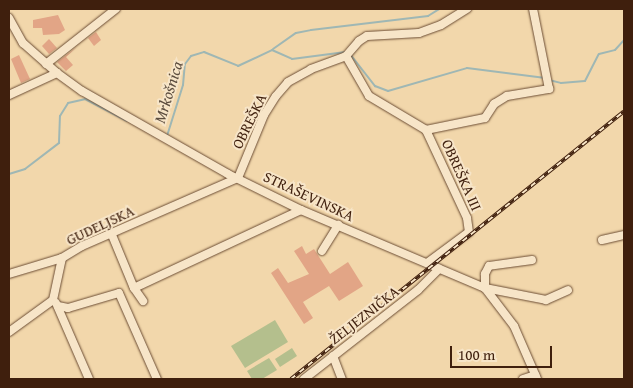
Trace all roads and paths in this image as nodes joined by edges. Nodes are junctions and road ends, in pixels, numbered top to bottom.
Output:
1 (116, 9) edge
2 (467, 9) edge
3 (533, 9) edge
4 (9, 18) edge
5 (346, 56) junction
6 (46, 64) junction
7 (57, 73) junction
8 (9, 95) edge
9 (426, 130) junction
10 (238, 178) junction
11 (302, 210) junction
12 (338, 225) junction
13 (624, 234) edge
14 (112, 235) junction
15 (602, 240) dead end
16 (322, 251) dead end
17 (62, 258) junction
18 (532, 260) dead end
19 (427, 263) junction
20 (439, 269) junction
21 (9, 274) edge
22 (134, 288) junction
23 (485, 288) junction
24 (568, 290) dead end
25 (143, 301) dead end
26 (55, 303) junction
27 (9, 332) edge
28 (333, 356) junction
29 (536, 377) edge
30 (89, 379) edge
31 (157, 379) edge
32 (304, 379) edge
33 (342, 379) edge
34 (523, 379) edge

1 - 6 street
2 - 5 street
3 - 9 street
4 - 6 street
5 - 9 street, OBREŠKA III
5 - 10 street, OBREŠKA
6 - 7 street
7 - 8 street
7 - 10 street, STRAŠEVINSKA
9 - 19 street, OBREŠKA III
10 - 11 street, STRAŠEVINSKA
10 - 14 street, GUDELJSKA
11 - 12 street, STRAŠEVINSKA
11 - 22 street
12 - 16 street
12 - 19 street, STRAŠEVINSKA
13 - 15 street
14 - 17 street, GUDELJSKA
14 - 22 street
17 - 21 street
17 - 26 street, GUDELJSKA
18 - 23 street
19 - 20 street, STRAŠEVINSKA
20 - 23 street, STRAŠEVINSKA
20 - 28 street, ŽELJEZNIČKA
22 - 25 street
23 - 24 street, STRAŠEVINSKA
23 - 29 street
26 - 27 street
26 - 30 street
26 - 31 street
28 - 32 street, ŽELJEZNIČKA
28 - 33 street
29 - 34 street

